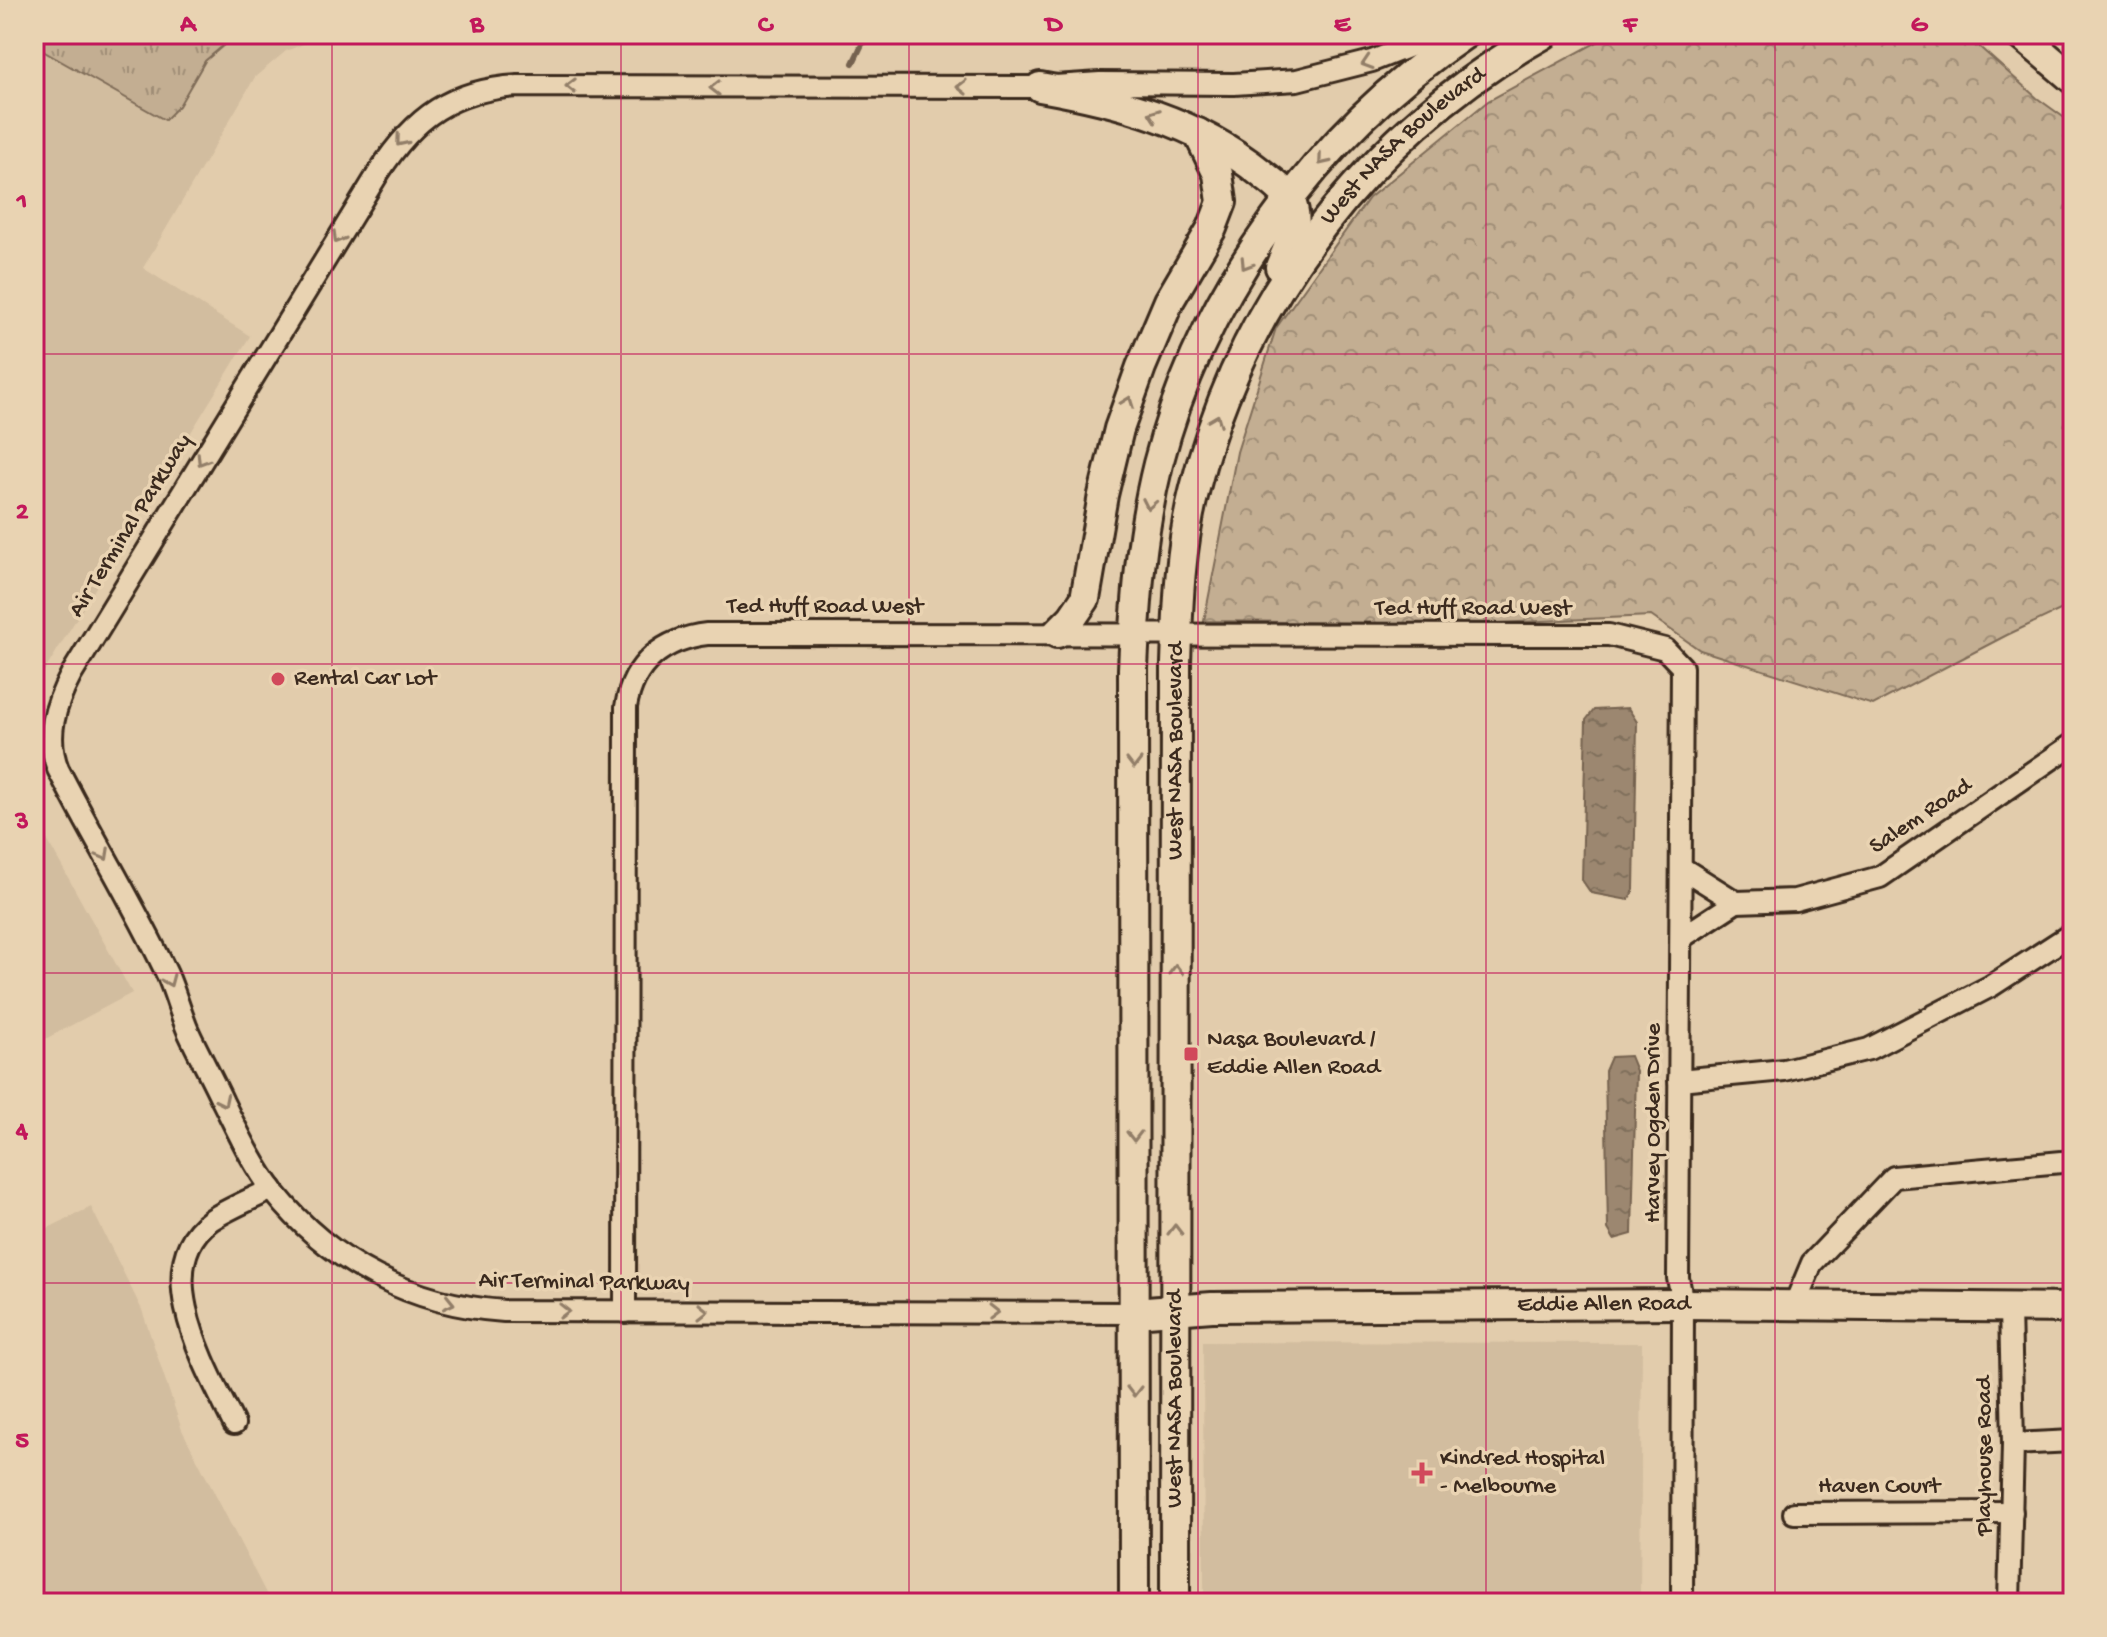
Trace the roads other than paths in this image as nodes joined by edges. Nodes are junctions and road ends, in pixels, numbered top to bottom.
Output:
1 (1440, 34) edge
2 (1465, 34) edge
3 (1544, 34) edge
4 (2020, 34) edge
5 (2073, 79) edge
6 (1040, 87) junction
7 (1198, 133) junction
8 (1290, 200) junction
9 (1253, 335) junction
10 (1057, 633) junction
11 (1134, 633) junction
12 (1177, 633) junction
13 (1665, 649) joint
14 (2073, 744) edge
15 (1682, 868) junction
16 (1736, 902) junction
17 (2073, 933) edge
18 (1681, 938) junction
19 (1679, 1080) junction
20 (2073, 1161) edge
21 (272, 1189) junction
22 (1683, 1304) junction
23 (1794, 1306) junction
24 (1175, 1308) junction
25 (2010, 1308) junction
26 (2073, 1308) edge
27 (625, 1312) junction
28 (1134, 1313) junction
29 (234, 1424) dead end
30 (2073, 1441) edge
31 (2013, 1444) junction
32 (2012, 1512) junction
33 (1794, 1513) dead end
34 (1134, 1603) edge
35 (1175, 1603) edge
36 (1682, 1603) edge
37 (2009, 1603) edge

1 -> 6 street, Air Terminal Parkway
2 -> 8 main road, West NASA Boulevard
3 - 9 main road, West NASA Boulevard
4 - 5 main road
7 -> 6 main road
6 -> 21 street, Air Terminal Parkway
7 - 8 main road
10 -> 7 main road
8 - 9 main road
8 -> 11 main road, West NASA Boulevard
12 -> 9 main road, West NASA Boulevard
10 - 11 street, Ted Huff Road West
10 - 27 street, Ted Huff Road West
11 - 12 street, Ted Huff Road West
11 -> 28 main road, West NASA Boulevard
12 - 13 street, Ted Huff Road West
24 -> 12 main road, West NASA Boulevard
13 - 15 street, Harvey Ogden Drive
14 - 16 street, Salem Road
15 - 16 street
15 - 18 street, Harvey Ogden Drive
16 - 18 street
17 - 19 street
18 - 19 street, Harvey Ogden Drive
19 - 22 street, Harvey Ogden Drive
20 - 23 street
21 -> 27 street, Air Terminal Parkway
21 - 29 street
22 - 23 main road, Eddie Allen Road
22 - 24 main road, Eddie Allen Road
22 - 36 street, Harvey Ogden Drive
23 - 25 main road, Eddie Allen Road
24 - 28 main road, Eddie Allen Road
24 - 35 main road, West NASA Boulevard
25 - 26 main road, Eddie Allen Road
25 - 31 street, Playhouse Road
27 -> 28 street, Air Terminal Parkway
28 -> 34 main road, West NASA Boulevard
30 - 31 street
31 - 32 street, Playhouse Road
32 - 33 street, Haven Court
32 - 37 street, Playhouse Road

